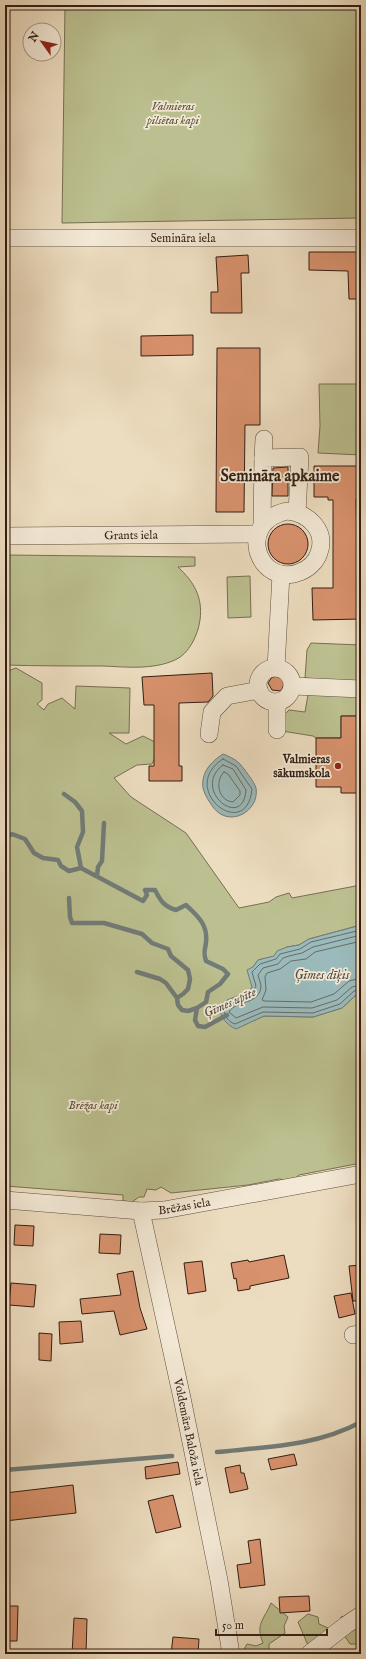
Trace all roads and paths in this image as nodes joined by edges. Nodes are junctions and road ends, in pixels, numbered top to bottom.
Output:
1 (5, 238) edge
2 (361, 238) edge
3 (264, 439) dead end
4 (263, 458) junction
5 (297, 512) junction
6 (260, 530) junction
7 (5, 536) edge
8 (281, 574) junction
9 (276, 668) junction
10 (293, 686) junction
11 (361, 689) edge
12 (259, 690) junction
13 (277, 702) junction
14 (277, 730) dead end
15 (208, 734) dead end
16 (361, 1174) edge
17 (5, 1200) edge
18 (141, 1211) junction
19 (361, 1615) edge
20 (231, 1654) edge
21 (309, 1654) edge

1 - 2 street, Semināra iela
3 - 4 street
4 - 5 street
4 - 6 street
5 - 6 street
5 - 8 street
6 - 7 street, Grants iela
6 - 8 street
8 - 9 street
9 - 10 street
9 - 12 street
10 - 11 street
10 - 13 street
12 - 13 street
12 - 15 street
13 - 14 street
16 - 18 street, Brēžas iela
17 - 18 street, Brēžas iela
18 - 20 street, Voldemāra Baloža iela
19 - 21 street

